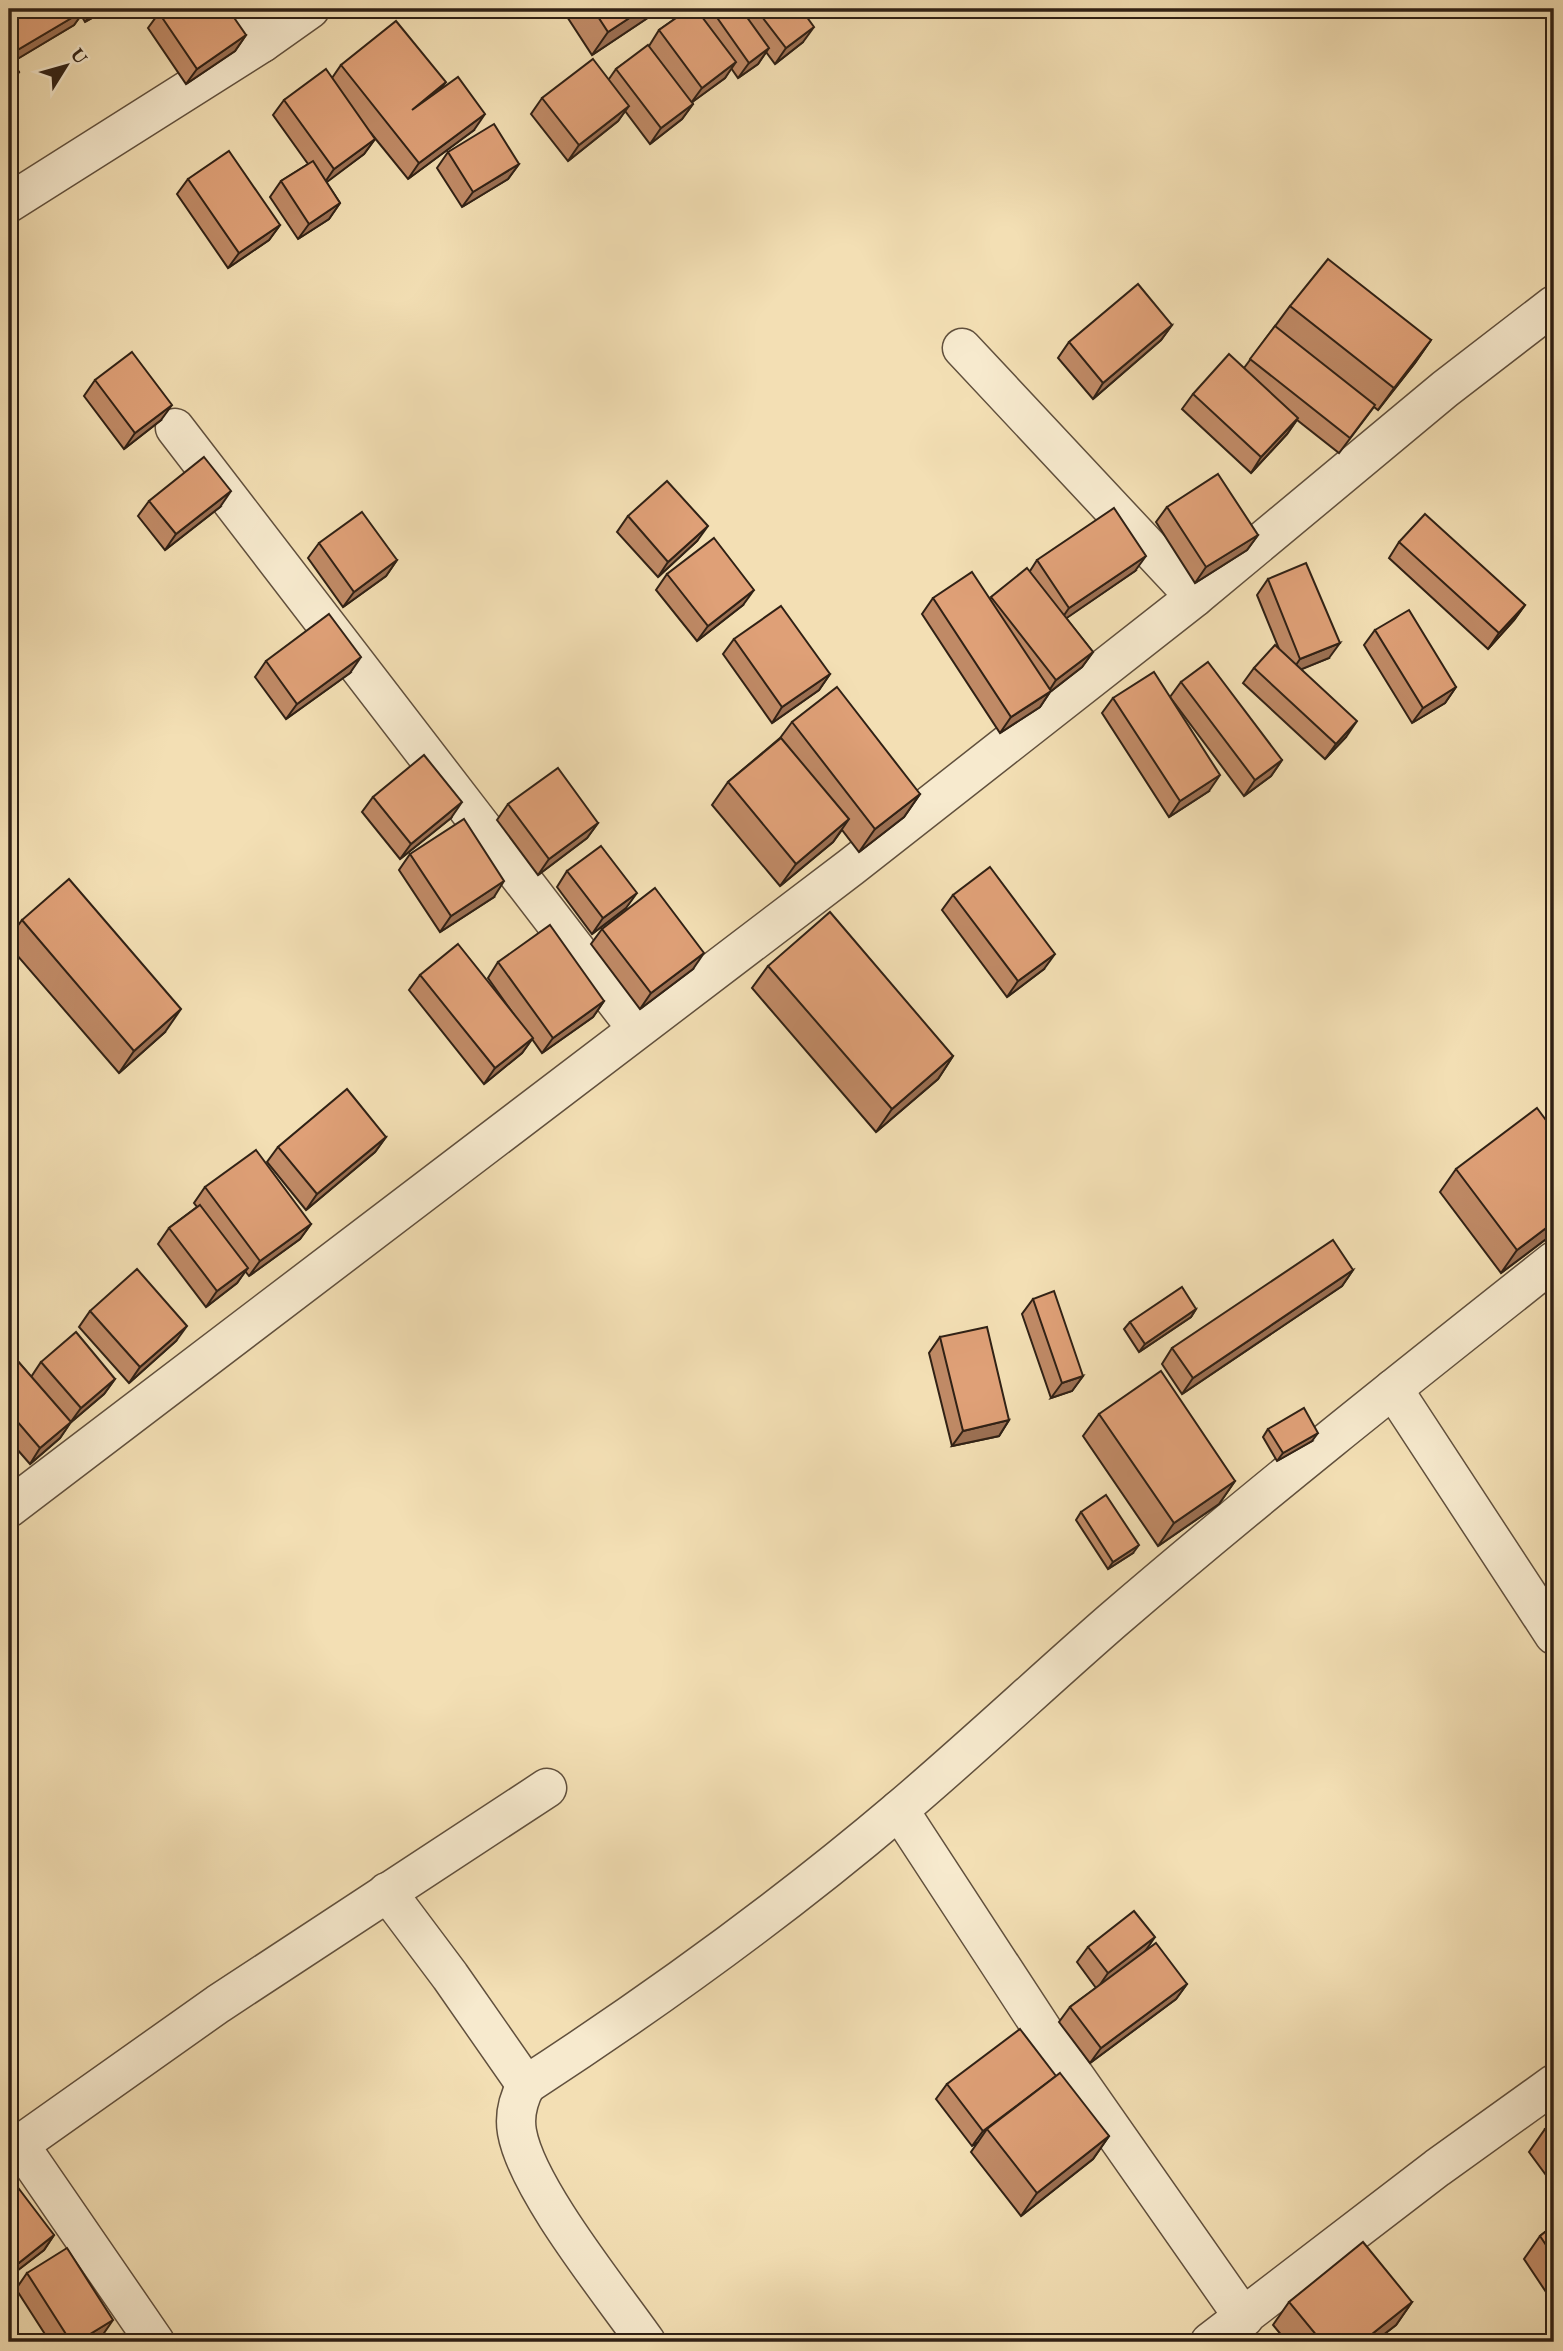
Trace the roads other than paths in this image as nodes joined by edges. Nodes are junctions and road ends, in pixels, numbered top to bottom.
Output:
1 (238, 9) edge
2 (310, 9) edge
3 (262, 43) junction
4 (9, 203) edge
5 (1554, 305) edge
6 (962, 348) dead end
7 (176, 428) dead end
8 (1195, 597) junction
9 (637, 1029) junction
10 (1554, 1261) edge
11 (1393, 1389) junction
12 (9, 1508) edge
13 (1554, 1635) edge
14 (547, 1787) dead end
15 (899, 1810) junction
16 (387, 1892) junction
17 (1554, 2084) edge
18 (526, 2085) junction
19 (14, 2148) edge
20 (1244, 2318) junction
21 (155, 2342) edge
22 (646, 2342) edge
23 (1210, 2342) edge

1 - 3 street
2 - 3 street
3 - 4 street
5 - 8 street
6 - 8 street
7 - 9 street
8 - 9 street
9 - 12 street
10 - 11 street
11 - 13 street
11 - 15 street
14 - 16 street
15 - 18 street
15 - 20 street
16 - 18 street
16 - 19 street
17 - 20 street
18 - 22 street
19 - 21 street
20 - 23 street

